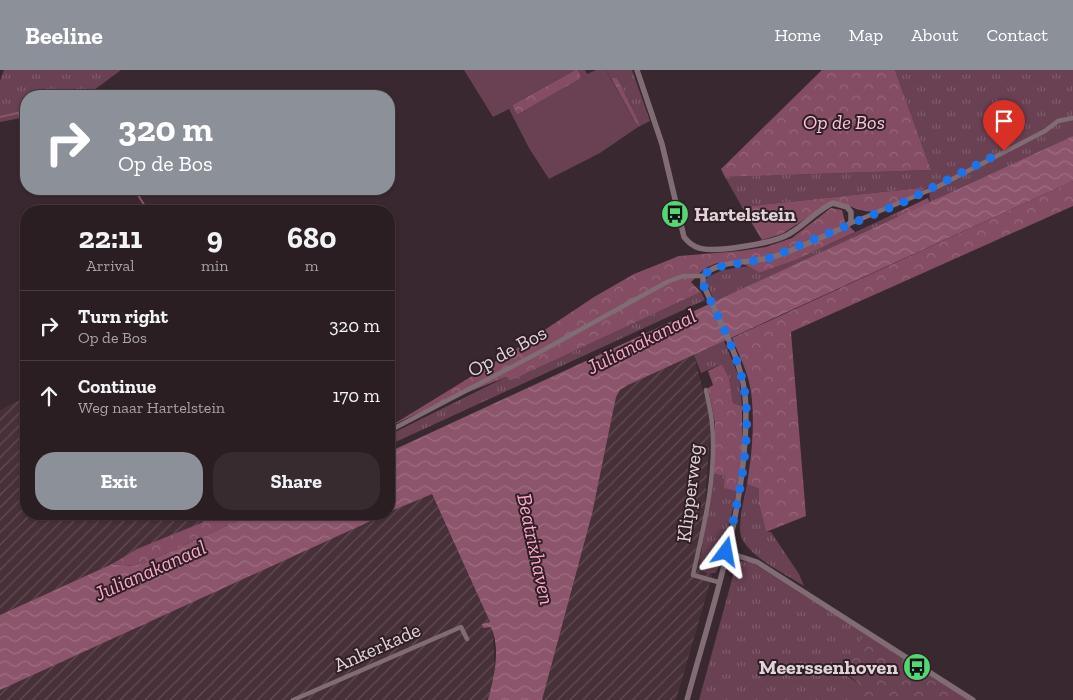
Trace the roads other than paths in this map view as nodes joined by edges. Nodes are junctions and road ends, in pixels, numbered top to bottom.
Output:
1 (637, 70) edge
2 (1073, 118) edge
3 (849, 224) junction
4 (703, 276) junction
5 (706, 390) dead end
6 (395, 428) edge
7 (726, 552) junction
8 (718, 582) junction
9 (467, 638) dead end
10 (292, 700) edge
11 (687, 700) edge
12 (973, 700) edge

1 - 3 street
2 - 3 street
3 - 4 street, Op de Bos
4 - 6 street, Op de Bos
4 - 7 street
5 - 8 street, Klipperweg
7 - 8 street
7 - 12 street
8 - 11 street
9 - 10 street, Ankerkade

